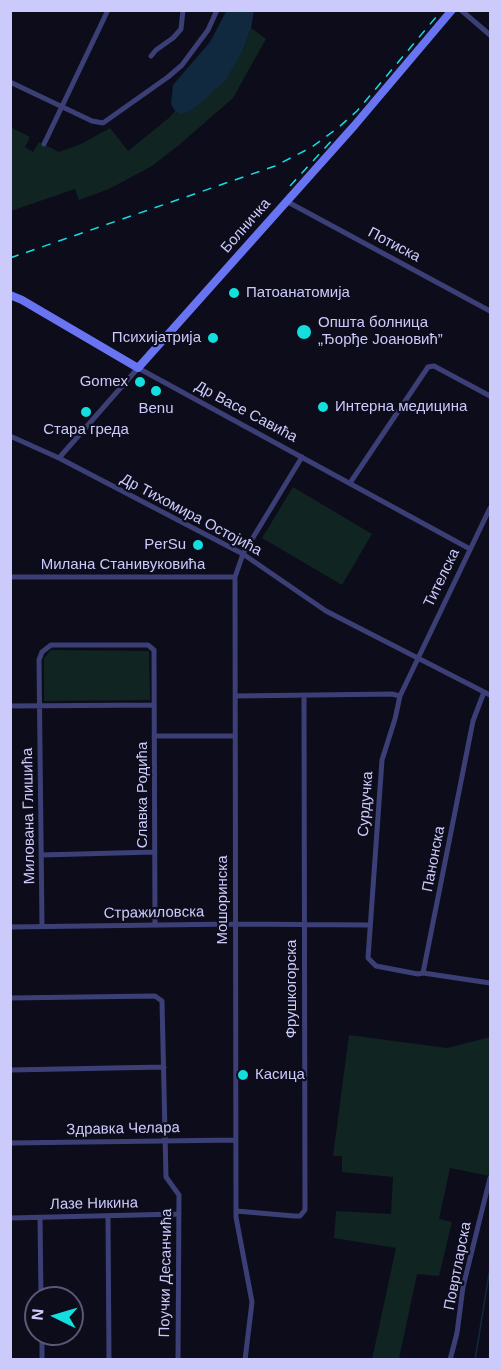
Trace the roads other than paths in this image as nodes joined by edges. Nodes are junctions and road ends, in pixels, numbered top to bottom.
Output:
1 (108, 10) edge
2 (183, 10) edge
3 (217, 10) edge
4 (452, 10) edge
5 (461, 10) edge
6 (490, 34) edge
7 (152, 56) dead end
8 (10, 82) edge
9 (63, 107) junction
10 (44, 144) dead end
11 (286, 201) junction
12 (10, 295) edge
13 (490, 311) edge
14 (138, 368) junction
15 (490, 396) edge
16 (10, 436) edge
17 (302, 457) junction
18 (59, 458) junction
19 (350, 483) junction
20 (490, 508) edge
21 (470, 549) junction
22 (243, 554) junction
23 (235, 577) junction
24 (10, 578) edge
25 (417, 659) junction
26 (154, 665) joint
27 (487, 693) edge
28 (304, 695) junction
29 (236, 696) junction
30 (400, 696) junction
31 (154, 705) junction
32 (10, 706) edge
33 (40, 706) junction
34 (154, 736) junction
35 (235, 736) junction
36 (155, 852) junction
37 (41, 855) junction
38 (235, 924) junction
39 (304, 924) junction
40 (155, 925) junction
41 (370, 925) junction
42 (42, 926) junction
43 (10, 927) edge
44 (423, 973) junction
45 (490, 983) edge
46 (10, 998) edge
47 (164, 1067) junction
48 (10, 1070) edge
49 (236, 1140) junction
50 (166, 1141) junction
51 (10, 1143) edge
52 (490, 1178) edge
53 (236, 1211) junction
54 (179, 1214) junction
55 (108, 1217) junction
56 (10, 1218) edge
57 (40, 1218) junction
58 (41, 1286) edge
59 (109, 1359) edge
60 (178, 1359) edge
61 (245, 1359) edge
62 (450, 1359) edge

1 - 9 street
2 - 7 street
3 - 9 street
4 - 11 street, Болничка
5 - 6 street
8 - 9 street
9 - 10 street
11 - 13 street, Потиска
11 - 14 street, Болничка
12 - 14 street, Др Васе Савића
14 - 17 street, Др Васе Савића
14 - 18 street, Болничка
15 - 19 street
16 - 18 street, Др Тихомира Остојића
17 - 19 street, Др Васе Савића
17 - 22 street, Мошоринска
18 - 22 street, Др Тихомира Остојића
19 - 21 street, Др Васе Савића
20 - 21 street, Тителска
21 - 25 street, Тителска
22 - 23 street, Мошоринска
22 - 25 street, Др Тихомира Остојића
23 - 24 street, Милана Станивуковића
23 - 29 street, Мошоринска
25 - 27 street, Др Тихомира Остојића
25 - 30 street, Сурдучка
26 - 31 street, Славка Родића
26 - 33 street, Милована Глишића
27 - 44 street, Панонска
28 - 29 street
28 - 30 street
28 - 39 street, Фрушкогорска
29 - 35 street, Мошоринска
30 - 41 street, Сурдучка
31 - 33 street
31 - 34 street, Славка Родића
32 - 33 street
33 - 37 street, Милована Глишића
34 - 35 street
34 - 36 street, Славка Родића
35 - 38 street, Мошоринска
36 - 37 street
36 - 40 street, Славка Родића
37 - 42 street, Милована Глишића
38 - 39 street, Стражиловска
38 - 40 street, Стражиловска
38 - 49 street, Мошоринска
39 - 41 street, Стражиловска
39 - 53 street, Фрушкогорска
40 - 42 street, Стражиловска
41 - 44 street, Сурдучка
42 - 43 street, Стражиловска
44 - 45 street
46 - 47 street, Поучки Десанчића
47 - 48 street
47 - 50 street, Поучки Десанчића
49 - 50 street, Здравка Челара
49 - 53 street, Мошоринска
50 - 51 street, Здравка Челара
50 - 54 street, Поучки Десанчића
52 - 62 street, Повртларска
53 - 61 street, Мошоринска
54 - 55 street, Лазе Никина
54 - 60 street, Поучки Десанчића
55 - 57 street, Лазе Никина
55 - 59 street
56 - 57 street, Лазе Никина
57 - 58 street

